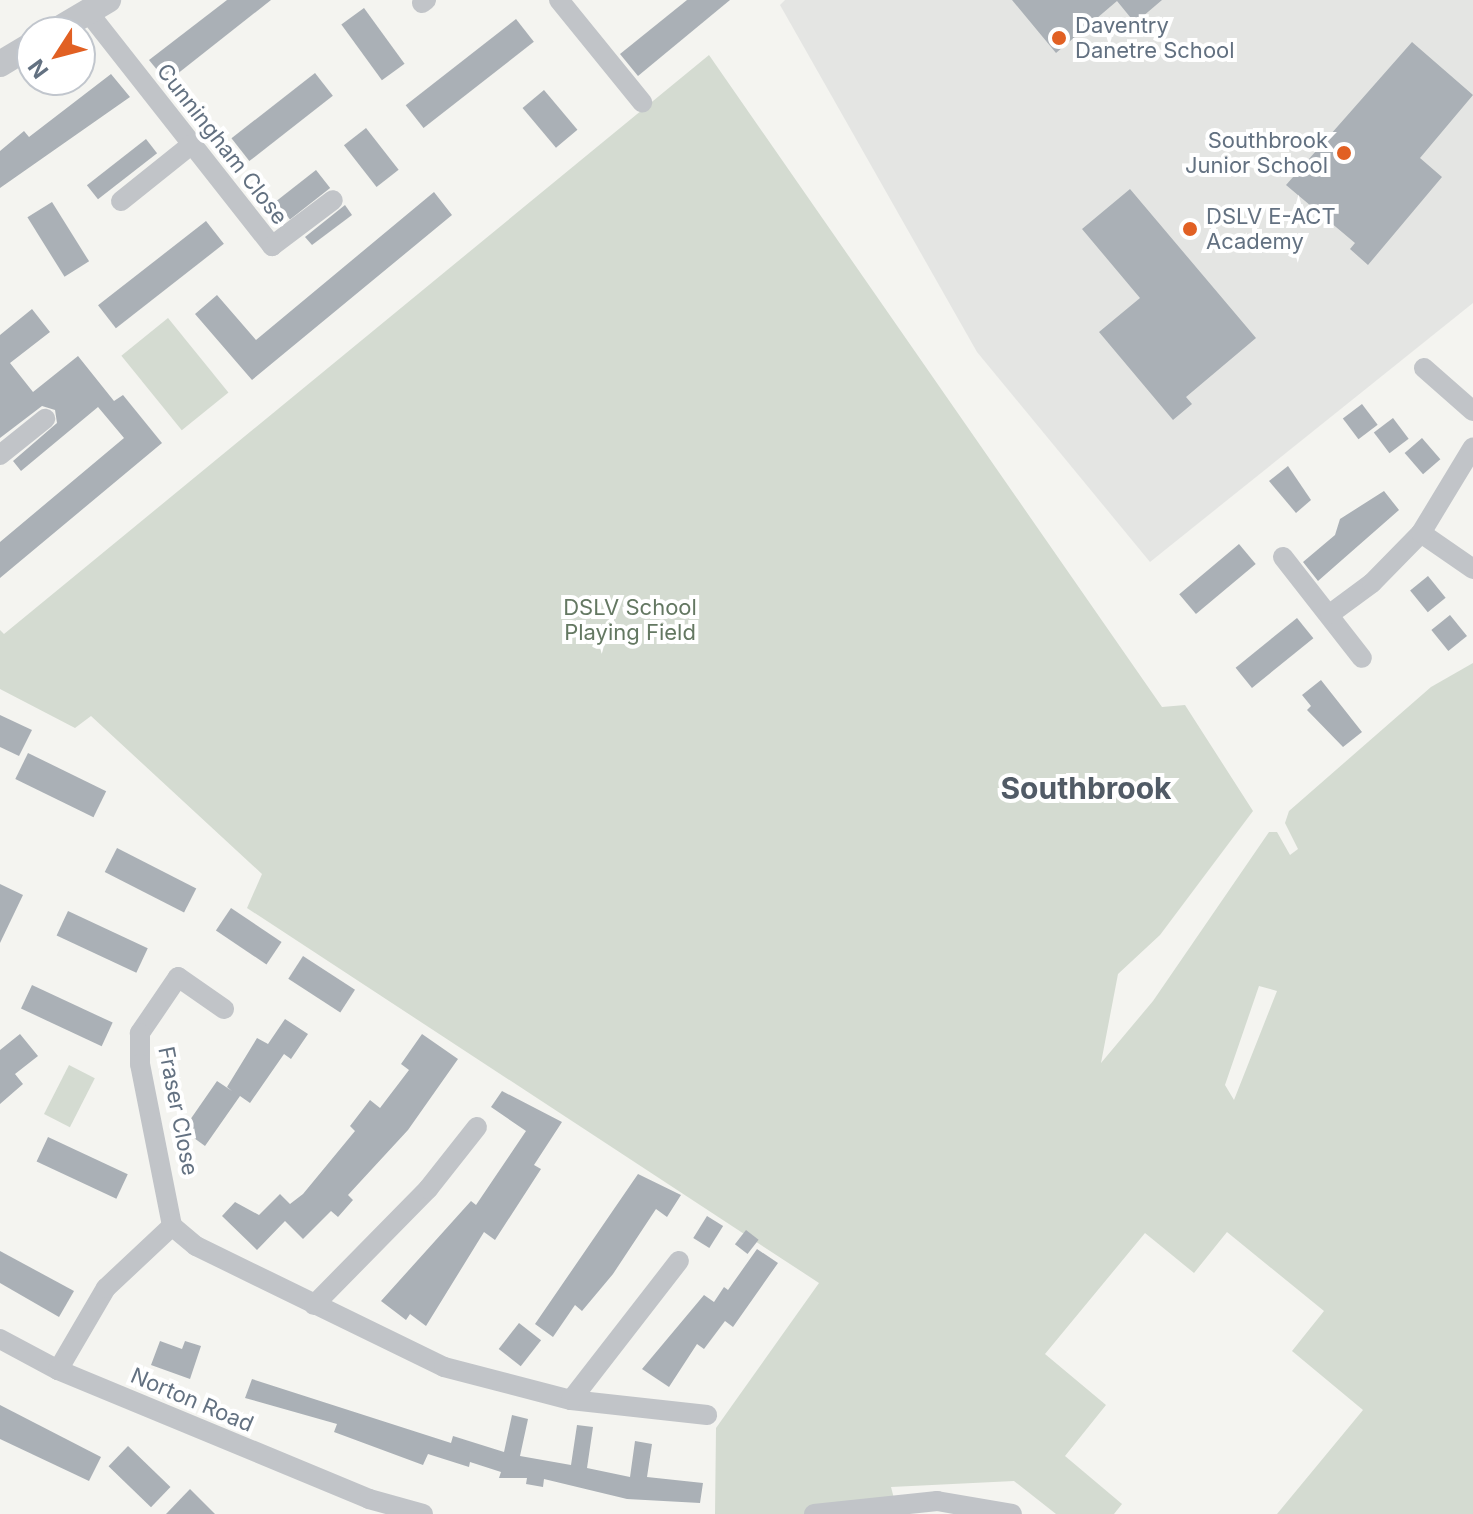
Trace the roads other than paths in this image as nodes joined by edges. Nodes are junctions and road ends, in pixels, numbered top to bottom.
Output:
1 (570, 4) edge
2 (98, 6) edge
3 (642, 102) dead end
4 (191, 145) junction
5 (333, 200) dead end
6 (121, 201) dead end
7 (1424, 368) dead end
8 (1473, 411) edge
9 (45, 419) dead end
10 (1473, 447) edge
11 (0, 455) edge
12 (1421, 533) junction
13 (1283, 557) dead end
14 (1473, 569) edge
15 (1330, 614) junction
16 (1362, 658) dead end
17 (224, 1009) dead end
18 (477, 1127) dead end
19 (172, 1226) junction
20 (679, 1261) dead end
21 (314, 1305) junction
22 (0, 1339) edge
23 (58, 1370) junction
24 (571, 1400) junction
25 (707, 1415) dead end
26 (364, 1507) edge
27 (423, 1514) edge
28 (814, 1514) edge
29 (1012, 1514) edge

1 - 3 street
2 - 4 street, Cunningham Close
4 - 5 street, Cunningham Close
4 - 6 street
7 - 8 street
9 - 11 street
10 - 12 street
12 - 14 street
12 - 15 street
13 - 15 street
15 - 16 street
17 - 19 street, Fraser Close
18 - 21 street
19 - 21 street
19 - 23 street
20 - 24 street
21 - 24 street
22 - 23 street, Norton Road
23 - 26 street, Norton Road
24 - 25 street
26 - 27 street, Norton Road
28 - 29 street

